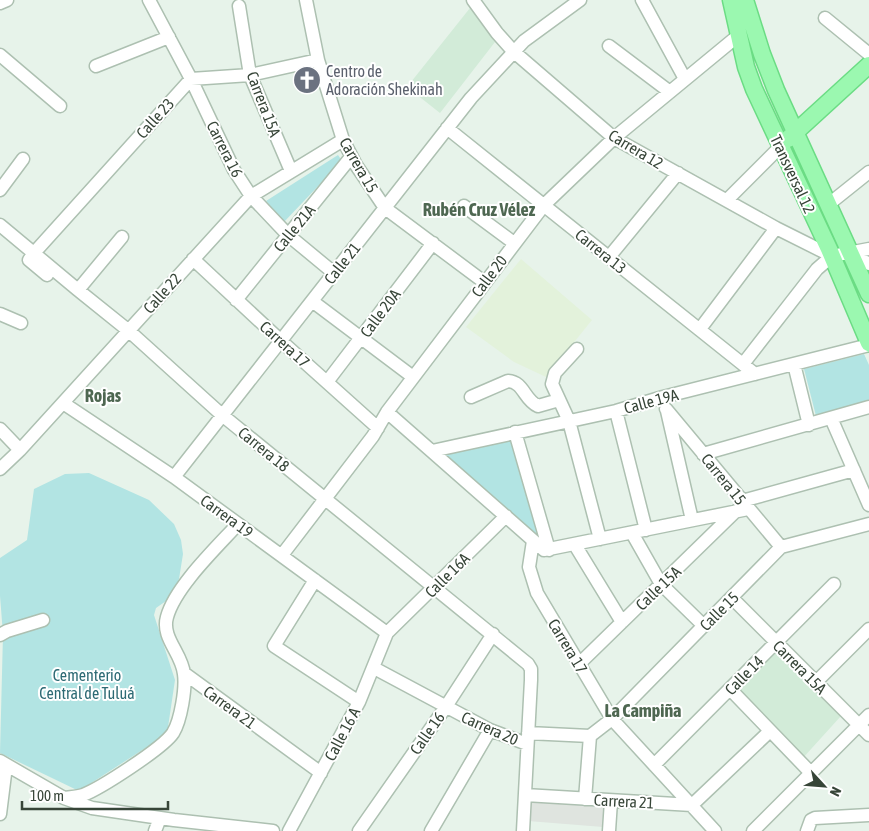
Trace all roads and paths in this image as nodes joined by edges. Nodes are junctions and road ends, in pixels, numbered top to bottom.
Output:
1 (7, 0) edge
2 (150, 0) edge
3 (306, 0) edge
4 (473, 0) edge
5 (580, 0) edge
6 (642, 0) edge
7 (731, 0) edge
8 (745, 0) edge
9 (0, 3) edge
10 (239, 6) dead end
11 (824, 18) dead end
12 (738, 35) junction
13 (169, 37) junction
14 (609, 46) dead end
15 (513, 50) junction
16 (869, 54) edge
17 (0, 55) edge
18 (318, 60) junction
19 (869, 65) edge
20 (96, 66) dead end
21 (250, 75) junction
22 (191, 79) junction
23 (685, 79) junction
24 (670, 92) junction
25 (60, 106) dead end
26 (446, 128) junction
27 (795, 132) junction
28 (614, 138) junction
29 (343, 140) junction
30 (780, 146) junction
31 (351, 157) junction
32 (23, 158) dead end
33 (291, 171) junction
34 (869, 172) edge
35 (678, 174) junction
36 (0, 190) edge
37 (251, 196) junction
38 (727, 200) junction
39 (828, 204) junction
40 (544, 205) junction
41 (464, 206) dead end
42 (385, 208) junction
43 (0, 224) edge
44 (776, 228) junction
45 (288, 235) junction
46 (122, 237) dead end
47 (433, 243) junction
48 (514, 243) junction
49 (869, 249) edge
50 (34, 252) junction
51 (850, 253) junction
52 (832, 256) junction
53 (609, 257) junction
54 (193, 259) junction
55 (869, 264) edge
56 (334, 273) junction
57 (484, 282) junction
58 (78, 290) junction
59 (869, 294) edge
60 (236, 300) junction
61 (312, 301) junction
62 (0, 314) edge
63 (21, 323) dead end
64 (700, 329) junction
65 (125, 333) junction
66 (360, 339) junction
67 (281, 341) junction
68 (869, 344) edge
69 (577, 349) dead end
70 (743, 364) junction
71 (794, 364) junction
72 (755, 374) junction
73 (413, 377) junction
74 (327, 382) junction
75 (470, 397) dead end
76 (559, 400) junction
77 (63, 403) junction
78 (665, 403) junction
79 (869, 407) edge
80 (616, 410) junction
81 (387, 412) junction
82 (222, 415) junction
83 (831, 418) junction
84 (569, 421) junction
85 (809, 425) junction
86 (378, 428) junction
87 (0, 429) edge
88 (515, 432) junction
89 (20, 450) junction
90 (432, 450) junction
91 (703, 454) junction
92 (0, 469) edge
93 (854, 470) junction
94 (174, 477) junction
95 (326, 498) junction
96 (869, 505) edge
97 (742, 507) junction
98 (506, 516) junction
99 (692, 520) junction
100 (238, 524) junction
101 (869, 524) edge
102 (646, 530) junction
103 (632, 533) junction
104 (600, 539) junction
105 (533, 540) junction
106 (575, 545) junction
107 (782, 547) junction
108 (547, 550) junction
109 (282, 555) junction
110 (316, 580) junction
111 (661, 584) junction
112 (834, 584) dead end
113 (434, 587) junction
114 (732, 598) junction
115 (44, 620) dead end
116 (622, 622) junction
117 (704, 626) junction
118 (869, 629) edge
119 (387, 633) junction
120 (494, 634) junction
121 (0, 636) edge
122 (776, 642) junction
123 (579, 664) junction
124 (374, 668) junction
125 (184, 673) junction
126 (816, 682) junction
127 (730, 689) junction
128 (359, 702) junction
129 (446, 708) junction
130 (869, 715) edge
131 (612, 719) junction
132 (859, 725) junction
133 (490, 730) junction
134 (770, 731) junction
135 (869, 735) edge
136 (590, 736) junction
137 (528, 739) junction
138 (3, 763) edge
139 (654, 765) junction
140 (321, 773) junction
141 (811, 773) junction
142 (525, 795) junction
143 (64, 798) junction
144 (585, 799) junction
145 (611, 801) junction
146 (692, 805) junction
147 (0, 814) edge
148 (869, 815) edge
149 (160, 818) junction
150 (809, 826) edge
151 (155, 831) edge
152 (273, 831) edge
153 (289, 831) edge
154 (359, 831) edge
155 (431, 831) edge
156 (523, 831) edge
157 (609, 831) edge
158 (715, 831) edge
159 (753, 831) edge

1 - 9 street
2 - 13 street, Carrera 16
3 - 18 street, Carrera 15
4 - 15 street, Carrera 12
5 - 15 street, Calle 21
6 - 23 street
7 - 12 main road, Transversal 12
8 - 27 main road, Transversal 12
10 - 21 street, Carrera 15A
11 - 16 street
12 - 23 street, Calle 20
12 - 30 main road, Transversal 12
13 - 20 street
13 - 22 street, Carrera 16
14 - 24 street
15 - 26 street, Calle 21
15 - 28 street, Carrera 12
17 - 25 street
18 - 21 street
18 - 29 street, Carrera 15
19 - 27 main road
21 - 22 street
21 - 33 street, Carrera 15A
22 - 37 street, Carrera 16
22 - 50 street, Calle 23
23 - 24 street, Calle 20
24 - 28 street, Calle 20
26 - 40 street, Carrera 13
26 - 42 street, Calle 21
27 - 30 main road
27 - 39 main road, Transversal 12
28 - 35 street, Carrera 12
28 - 40 street, Calle 20
29 - 31 street, Carrera 15
29 - 33 street, Calle 22
30 - 38 street
30 - 52 main road, Transversal 12
31 - 42 street, Carrera 15
31 - 45 street, Calle 21A
32 - 36 street
33 - 37 street, Calle 22
34 - 39 street
35 - 38 street, Carrera 12
35 - 53 street
37 - 45 street, Carrera 16
37 - 54 street, Calle 22
38 - 44 street, Carrera 12
39 - 51 main road, Transversal 12
40 - 48 street, Calle 20
40 - 53 street, Carrera 13
41 - 48 street
42 - 47 street, Carrera 15
42 - 56 street, Calle 21
43 - 50 street, Carrera 18
44 - 52 street, Carrera 12
44 - 64 street
45 - 56 street, Carrera 16
45 - 60 street, Calle 21A
46 - 58 street
47 - 57 street, Carrera 15
47 - 66 street, Calle 20A
48 - 57 street, Calle 20
49 - 51 street
50 - 58 street, Carrera 18
50 - 65 street
51 - 52 street
51 - 55 street
51 - 59 main road, Transversal 12
52 - 68 main road, Transversal 12
52 - 70 street
53 - 64 street, Carrera 13
54 - 60 street, Carrera 17
54 - 65 street, Calle 22
56 - 61 street, Calle 21
57 - 73 street, Calle 20
58 - 65 street, Carrera 18
60 - 67 street, Carrera 17
61 - 66 street
61 - 67 street, Calle 21
62 - 63 street
64 - 70 street, Carrera 13
65 - 77 street, Calle 22
65 - 82 street, Carrera 18
66 - 73 street
66 - 74 street, Calle 20A
67 - 74 street, Carrera 17
67 - 82 street, Calle 21
68 - 71 street, Calle 19A
69 - 76 street
70 - 72 street, Carrera 13
71 - 72 street, Calle 19A
71 - 85 street
72 - 78 street, Calle 19A
73 - 81 street, Calle 20
74 - 86 street, Carrera 17
75 - 76 street
76 - 84 street
77 - 89 street, Calle 22
77 - 94 street, Carrera 19
78 - 80 street, Calle 19A
78 - 91 street, Carrera 15
78 - 99 street
79 - 83 street
80 - 84 street, Calle 19A
80 - 102 street
81 - 86 street, Calle 20
81 - 90 street
82 - 94 street, Calle 21
82 - 95 street, Carrera 18
83 - 85 street
83 - 93 street
84 - 88 street, Calle 19A
84 - 104 street
85 - 91 street
86 - 95 street, Calle 20
87 - 89 street
88 - 90 street, Calle 19A
88 - 108 street
89 - 92 street, Calle 22
90 - 98 street
91 - 97 street, Carrera 15
93 - 96 street
93 - 97 street
94 - 100 street, Carrera 19
95 - 109 street, Calle 20
95 - 113 street, Carrera 18
97 - 99 street
97 - 107 street, Carrera 15
97 - 111 street, Calle 15A
98 - 105 street
98 - 113 street, Calle 16A
99 - 102 street
100 - 109 street, Carrera 19
100 - 125 street
101 - 107 street
102 - 103 street
103 - 104 street
103 - 111 street
104 - 106 street
105 - 108 street
105 - 123 street, Carrera 17
106 - 108 street
106 - 116 street
107 - 114 street, Calle 15
109 - 110 street, Carrera 19
110 - 119 street, Carrera 19
110 - 128 street
111 - 116 street, Calle 15A
111 - 117 street
112 - 122 street, Calle 14
113 - 119 street, Calle 16A
113 - 120 street, Carrera 18
114 - 117 street, Calle 15
114 - 122 street, Carrera 15A
115 - 121 street
116 - 123 street, Calle 15A
117 - 131 street, Calle 15
118 - 126 street
119 - 124 street, Calle 16 A
120 - 129 street, Calle 16
120 - 137 street, Carrera 18
122 - 126 street, Carrera 15A
122 - 127 street, Calle 14
123 - 131 street, Carrera 17
124 - 128 street, Calle 16 A
124 - 129 street, Carrera 20
125 - 140 street, Carrera 21
125 - 143 street
126 - 132 street, Carrera 15A
127 - 134 street
127 - 139 street, Calle 14
128 - 140 street, Calle 16 A
129 - 133 street, Carrera 20
129 - 154 street, Calle 16
130 - 132 street
131 - 136 street, Calle 15
131 - 139 street, Carrera 17
132 - 135 street, Carrera 15A
132 - 141 street
133 - 137 street, Carrera 20
133 - 155 street
134 - 141 street
134 - 146 street
136 - 137 street
136 - 144 street
137 - 142 street
138 - 143 street
138 - 147 street
139 - 146 street, Carrera 17
140 - 153 street, Calle 16 A
141 - 159 street
142 - 144 street, Carrera 21
142 - 156 street
143 - 149 street
144 - 145 street, Carrera 21
145 - 146 street, Carrera 21
145 - 157 street
146 - 158 street, Carrera 17
148 - 150 street
149 - 151 street
149 - 152 street

